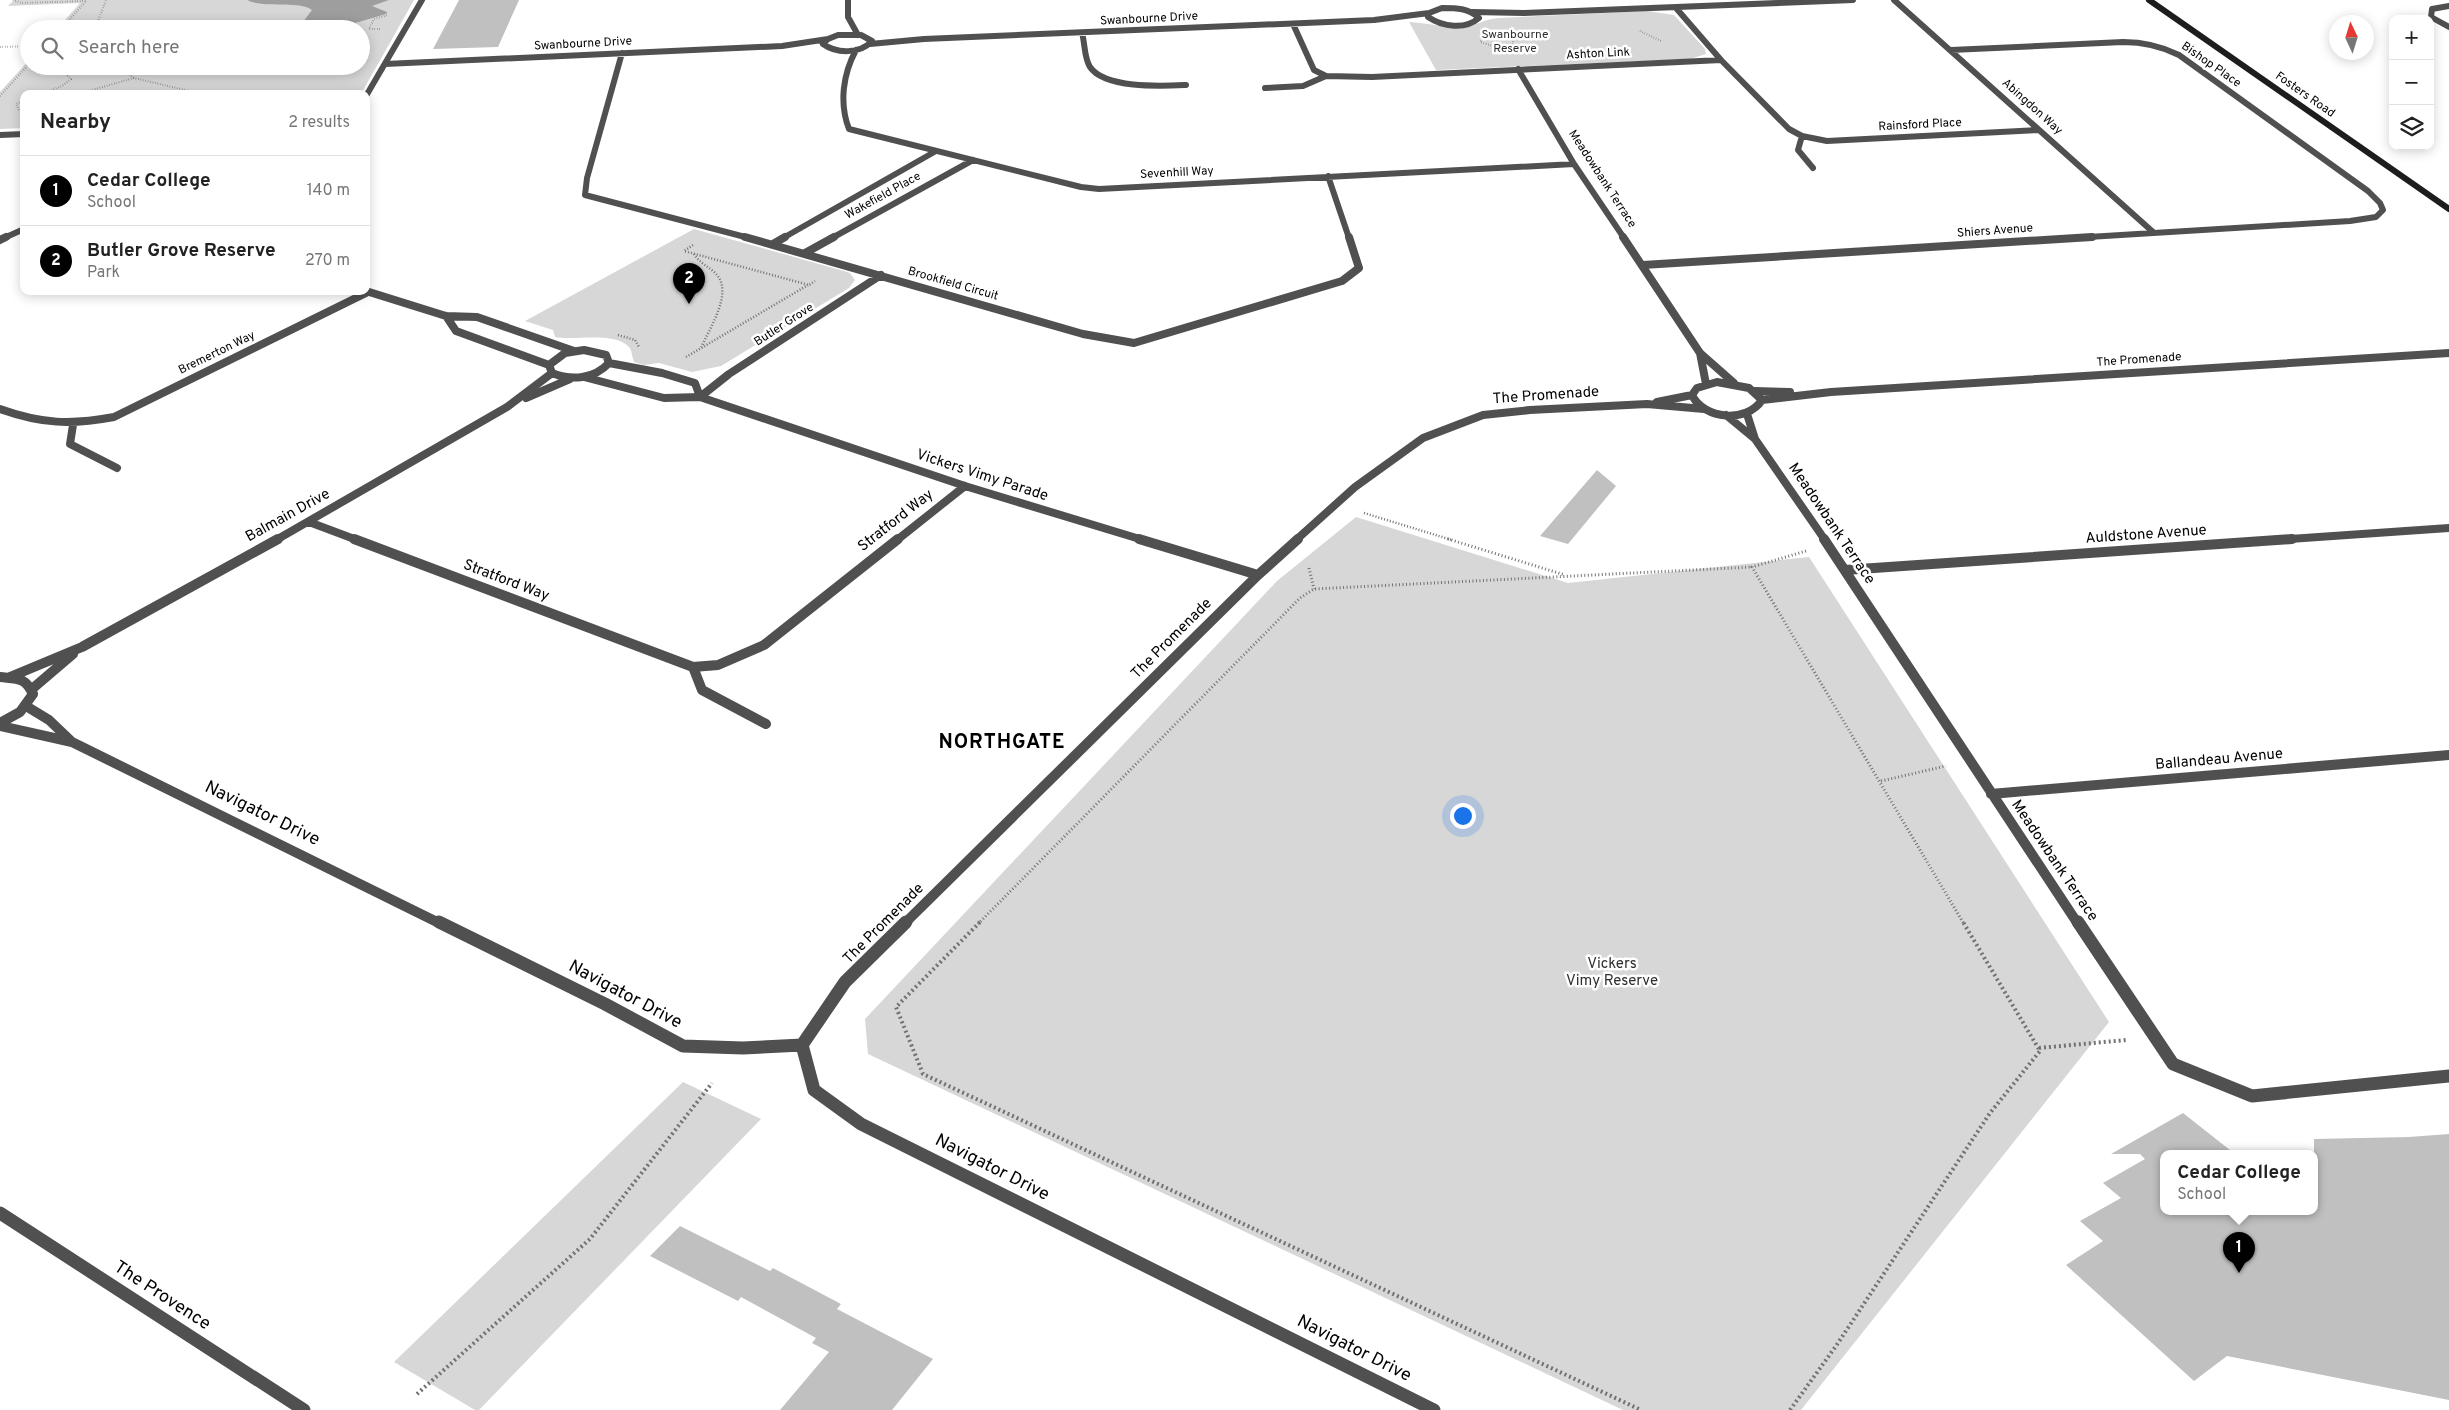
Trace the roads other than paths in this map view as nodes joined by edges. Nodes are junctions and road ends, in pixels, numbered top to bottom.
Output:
1 (422, 0) edge
2 (848, 0) edge
3 (1439, 0) edge
4 (1449, 0) edge
5 (1854, 0) edge
6 (1894, 0) edge
7 (2149, 0) edge
8 (2449, 6) edge
9 (1676, 8) junction
10 (1463, 9) junction
11 (1436, 10) junction
12 (1474, 12) junction
13 (1429, 13) junction
14 (1524, 13) junction
15 (1479, 18) junction
16 (1374, 20) junction
17 (1433, 21) junction
18 (845, 22) junction
19 (1293, 24) junction
20 (2449, 27) edge
21 (1082, 33) junction
22 (858, 34) junction
23 (838, 35) junction
24 (828, 38) junction
25 (870, 42) junction
26 (782, 46) junction
27 (826, 47) junction
28 (856, 50) junction
29 (1951, 50) junction
30 (838, 51) junction
31 (622, 53) junction
32 (1720, 60) junction
33 (385, 64) junction
34 (843, 64) junction
35 (1518, 69) junction
36 (1326, 76) junction
37 (1186, 85) dead end
38 (1265, 88) dead end
39 (370, 90) edge
40 (2039, 130) junction
41 (0, 134) edge
42 (20, 134) edge
43 (1802, 136) junction
44 (936, 151) junction
45 (973, 160) junction
46 (1574, 164) junction
47 (1813, 168) dead end
48 (1328, 176) junction
49 (2449, 209) edge
50 (2350, 221) joint
51 (20, 231) edge
52 (2154, 232) junction
53 (0, 240) edge
54 (773, 244) junction
55 (805, 253) junction
56 (1642, 265) junction
57 (881, 275) junction
58 (370, 293) edge
59 (361, 295) edge
60 (446, 316) junction
61 (574, 351) junction
62 (1700, 353) junction
63 (2449, 353) edge
64 (609, 363) junction
65 (550, 369) junction
66 (584, 377) junction
67 (572, 378) junction
68 (1734, 383) junction
69 (1706, 384) junction
70 (1755, 391) junction
71 (1831, 392) junction
72 (1692, 394) junction
73 (700, 397) junction
74 (1762, 400) junction
75 (1647, 404) junction
76 (507, 406) junction
77 (0, 409) edge
78 (1704, 409) junction
79 (1747, 414) junction
80 (1726, 415) junction
81 (73, 425) junction
82 (1755, 439) junction
83 (117, 468) dead end
84 (964, 486) junction
85 (309, 522) junction
86 (2449, 528) edge
87 (1845, 570) junction
88 (1258, 575) junction
89 (82, 647) junction
90 (693, 667) junction
91 (5, 677) edge
92 (32, 689) junction
93 (26, 706) junction
94 (0, 724) edge
95 (766, 724) dead end
96 (72, 742) junction
97 (2449, 755) edge
98 (1991, 794) junction
99 (802, 1045) junction
100 (2449, 1076) edge
101 (0, 1213) edge
102 (304, 1410) edge
103 (1434, 1410) edge

1 - 33 street
2 - 18 street
3 - 11 street
4 - 10 street
5 - 9 street
6 - 29 street, Abingdon Way
7 - 49 main road, Fosters Road
8 - 20 street
9 - 14 street
9 - 32 street, Rainsford Place
10 - 11 street
10 - 12 street
11 - 13 street, Swanbourne Drive
12 - 14 street
12 - 15 street
13 - 16 street, Swanbourne Drive
13 - 17 street
14 - 15 street
15 - 17 street, Swanbourne Drive
16 - 17 street, Swanbourne Drive
16 - 19 street, Swanbourne Drive
18 - 22 street
18 - 23 street
19 - 21 street, Swanbourne Drive
19 - 36 street
21 - 25 street, Swanbourne Drive
21 - 37 street
22 - 23 street, Swanbourne Drive
22 - 25 street
23 - 24 street, Swanbourne Drive
24 - 26 street, Swanbourne Drive
24 - 27 street
25 - 28 street
26 - 27 street, Swanbourne Drive
26 - 31 street, Swanbourne Drive
27 - 30 street, Swanbourne Drive
28 - 30 street
28 - 34 street, Sevenhill Way
29 - 40 street, Abingdon Way
29 - 50 street, Bishop Place
30 - 34 street, Sevenhill Way
31 - 33 street, Swanbourne Drive
31 - 54 street, Brookfield Circuit
32 - 35 street, Ashton Link
32 - 43 street, Rainsford Place
33 - 39 street
34 - 44 street, Sevenhill Way
35 - 36 street, Ashton Link
35 - 46 street, Meadowbank Terrace
36 - 38 street, Ashton Link
40 - 43 street, Rainsford Place
40 - 52 street, Abingdon Way
41 - 42 street
43 - 47 street
44 - 45 street, Sevenhill Way
44 - 54 street, Wakefield Place
45 - 48 street, Sevenhill Way
45 - 55 street, Wakefield Place
46 - 48 street, Sevenhill Way
46 - 56 street, Meadowbank Terrace
48 - 57 street, Brookfield Circuit
50 - 52 street, Shiers Avenue
51 - 53 street
52 - 56 street, Shiers Avenue
54 - 55 street, Brookfield Circuit
55 - 57 street, Brookfield Circuit
56 - 62 street, Meadowbank Terrace
57 - 73 street, Butler Grove
58 - 60 street
59 - 81 street, Bremerton Way
60 - 61 street
60 - 65 street
61 - 64 street
61 - 65 street, Balmain Drive
62 - 68 street, Meadowbank Terrace
62 - 69 street, Meadowbank Terrace
63 - 71 street, The Promenade
64 - 66 street
64 - 73 street
65 - 67 street
65 - 76 street, Balmain Drive
66 - 67 street
66 - 73 street, Vickers Vimy Parade
67 - 76 street, Balmain Drive
68 - 69 street
68 - 70 street
69 - 72 street
70 - 71 street, The Promenade
70 - 74 street
71 - 74 street, The Promenade
72 - 75 street, The Promenade
72 - 78 street
73 - 84 street, Vickers Vimy Parade
74 - 79 street
75 - 78 street, The Promenade
75 - 88 street, The Promenade
76 - 85 street, Balmain Drive
77 - 81 street, Bremerton Way
78 - 80 street, The Promenade
79 - 80 street
79 - 82 street, Meadowbank Terrace
80 - 82 street, Meadowbank Terrace
81 - 83 street
82 - 87 street, Meadowbank Terrace
84 - 88 street, Vickers Vimy Parade
84 - 90 street, Stratford Way
85 - 89 street, Balmain Drive
85 - 90 street, Stratford Way
86 - 87 street, Auldstone Avenue
87 - 98 street, Meadowbank Terrace
88 - 99 street, The Promenade
89 - 91 street, Balmain Drive
89 - 92 street, Balmain Drive
90 - 95 street
91 - 92 street
92 - 93 street
93 - 94 street
93 - 96 street, Navigator Drive
94 - 96 street, Navigator Drive
96 - 99 street, Navigator Drive
97 - 98 street, Ballandeau Avenue
98 - 100 street, Meadowbank Terrace
99 - 103 street, Navigator Drive
101 - 102 street, The Provence

